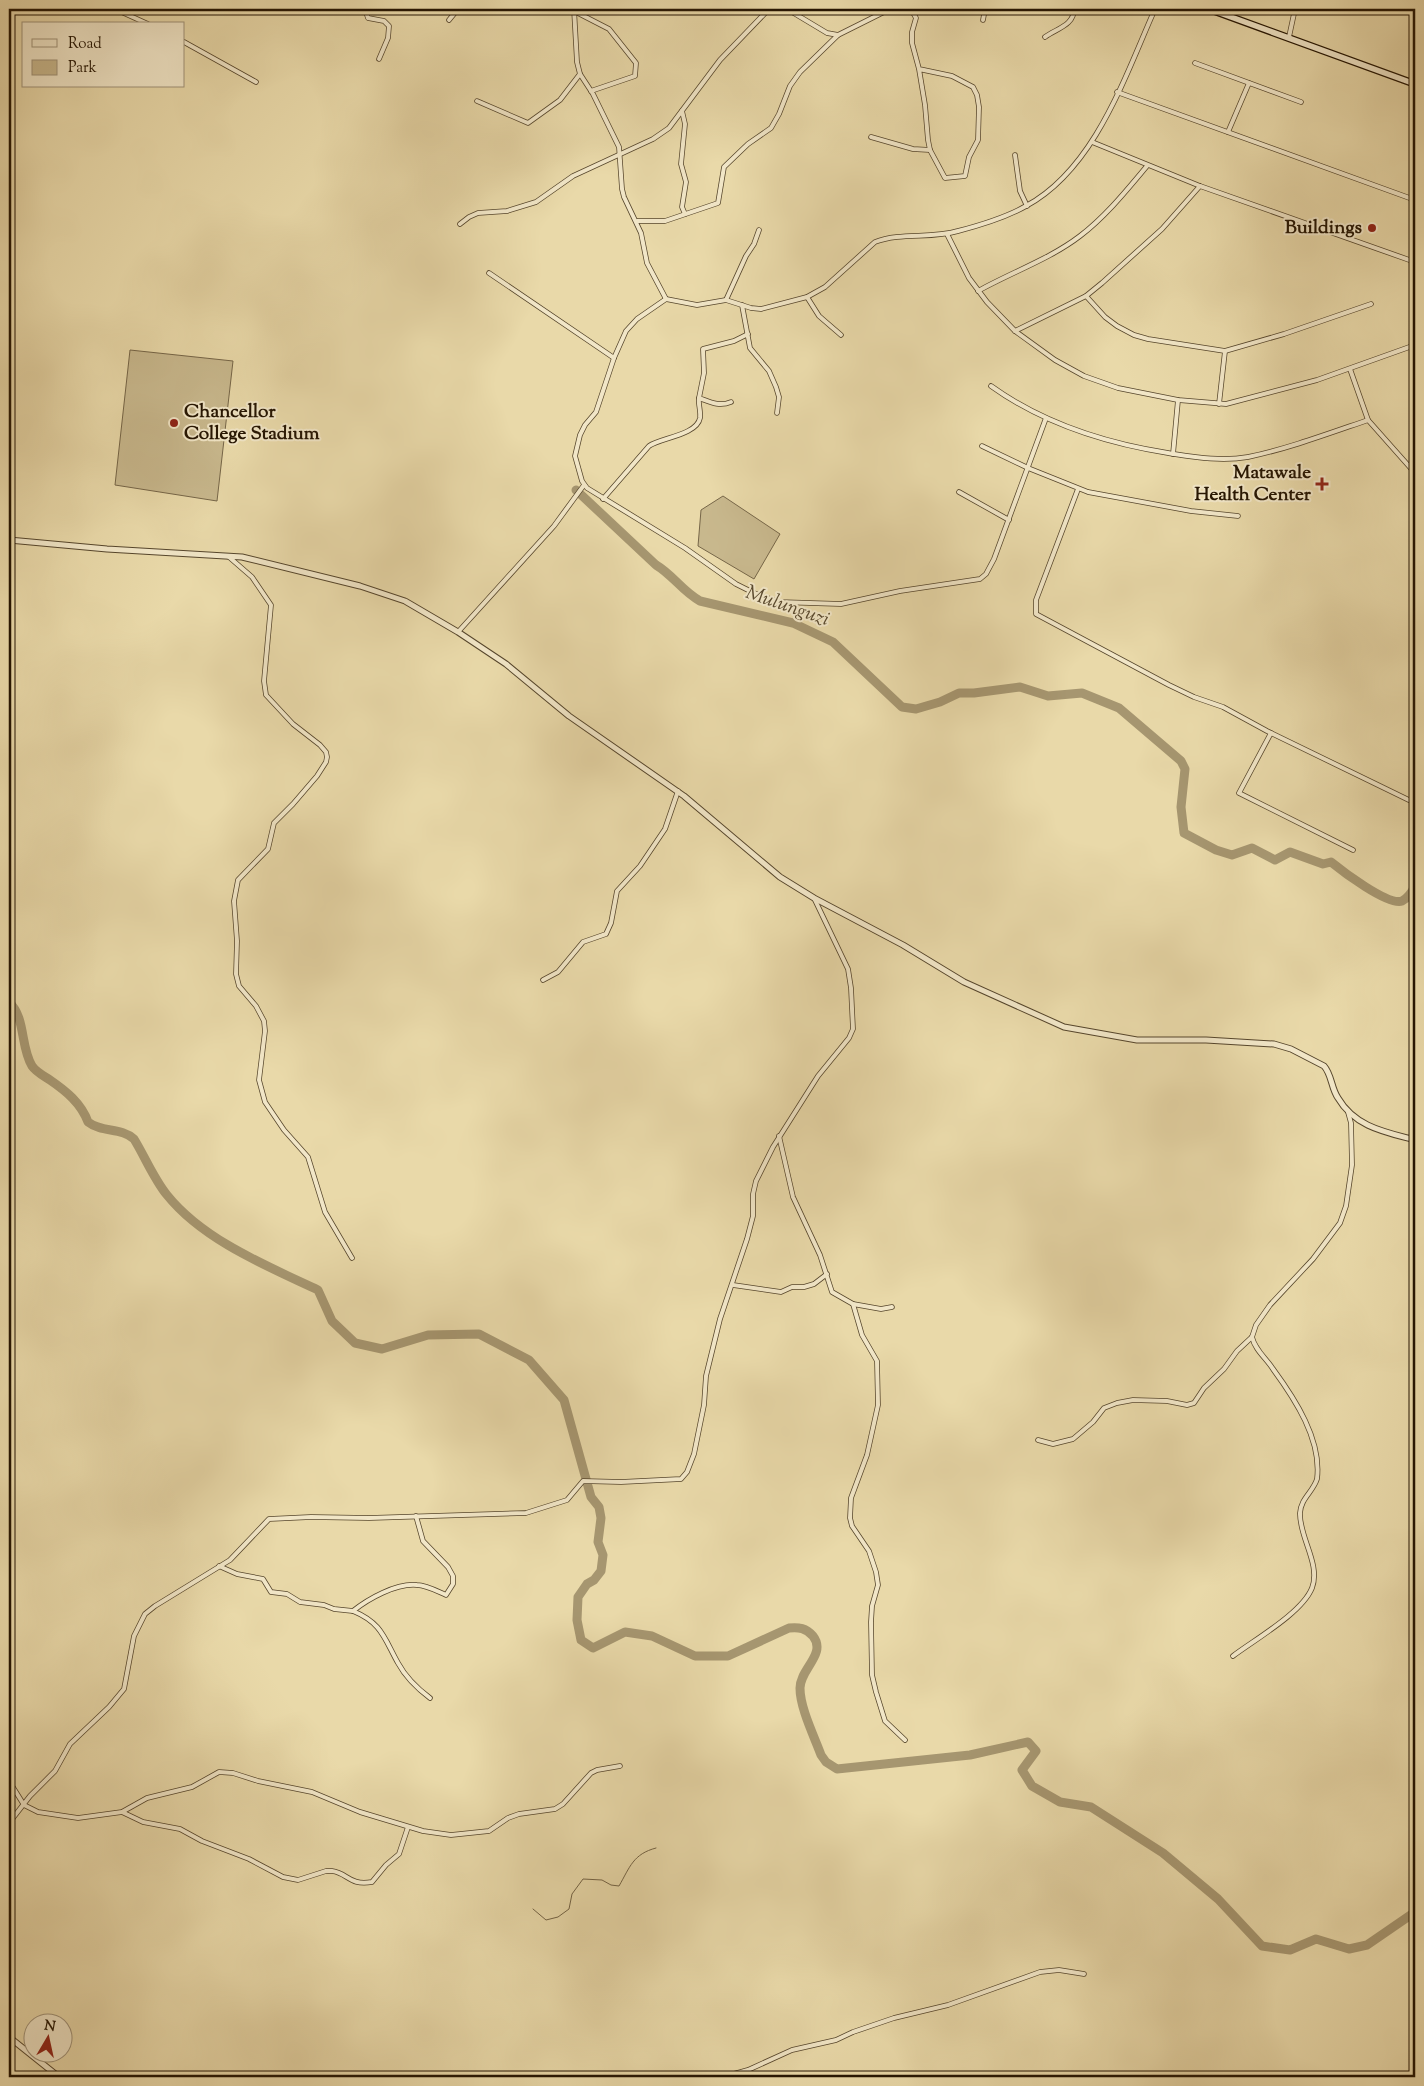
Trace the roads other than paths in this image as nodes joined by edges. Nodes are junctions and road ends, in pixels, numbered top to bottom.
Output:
1 (115, 9) edge
2 (365, 9) edge
3 (458, 9) edge
4 (769, 9) edge
5 (787, 9) edge
6 (890, 9) edge
7 (911, 9) edge
8 (984, 9) edge
9 (1074, 9) edge
10 (1155, 9) edge
11 (1209, 9) edge
12 (1295, 9) edge
13 (574, 10) edge
14 (449, 20) dead end
15 (983, 20) dead end
16 (144, 22) edge
17 (838, 35) junction
18 (1045, 37) dead end
19 (1290, 37) junction
20 (185, 43) edge
21 (379, 59) dead end
22 (1195, 63) dead end
23 (919, 69) junction
24 (580, 74) junction
25 (256, 82) dead end
26 (1249, 83) junction
27 (1415, 84) edge
28 (591, 91) junction
29 (1117, 92) junction
30 (477, 101) dead end
31 (1301, 102) dead end
32 (682, 110) junction
33 (1228, 132) junction
34 (871, 136) dead end
35 (1092, 142) junction
36 (930, 150) junction
37 (620, 154) junction
38 (1014, 155) dead end
39 (1147, 166) junction
40 (1200, 186) junction
41 (1415, 200) edge
42 (1027, 206) junction
43 (685, 214) junction
44 (637, 221) junction
45 (460, 224) dead end
46 (759, 230) dead end
47 (947, 234) junction
48 (1415, 262) edge
49 (489, 273) dead end
50 (978, 291) junction
51 (1086, 296) junction
52 (806, 297) junction
53 (666, 299) junction
54 (726, 300) junction
55 (1371, 304) dead end
56 (742, 305) junction
57 (1015, 331) junction
58 (748, 334) junction
59 (842, 335) dead end
60 (1415, 345) edge
61 (1226, 350) junction
62 (614, 358) junction
63 (1350, 370) junction
64 (991, 386) dead end
65 (699, 398) junction
66 (1178, 400) junction
67 (731, 402) dead end
68 (1219, 404) junction
69 (777, 413) dead end
70 (1046, 418) junction
71 (1368, 420) junction
72 (982, 446) dead end
73 (1173, 454) junction
74 (1028, 468) junction
75 (1415, 474) edge
76 (584, 485) junction
77 (1078, 489) junction
78 (959, 492) dead end
79 (603, 499) junction
80 (1238, 516) dead end
81 (1009, 520) junction
82 (9, 540) edge
83 (227, 556) junction
84 (458, 632) junction
85 (1271, 733) junction
86 (678, 791) junction
87 (1415, 802) edge
88 (1353, 850) dead end
89 (814, 898) junction
90 (543, 980) dead end
91 (1348, 1112) junction
92 (779, 1136) junction
93 (1415, 1140) edge
94 (352, 1258) dead end
95 (827, 1274) junction
96 (733, 1286) junction
97 (854, 1304) junction
98 (892, 1307) dead end
99 (1252, 1337) junction
100 (1038, 1440) dead end
101 (416, 1516) junction
102 (219, 1566) junction
103 (353, 1611) junction
104 (1233, 1656) dead end
105 (430, 1698) dead end
106 (905, 1740) dead end
107 (620, 1766) dead end
108 (9, 1781) edge
109 (24, 1805) junction
110 (122, 1812) junction
111 (9, 1823) edge
112 (408, 1827) junction
113 (1084, 1974) dead end
114 (9, 2038) edge
115 (59, 2077) edge
116 (723, 2077) edge

1 - 16 street
2 - 21 street
3 - 14 street
4 - 32 street
5 - 17 street
6 - 17 street
7 - 23 street
8 - 15 street
9 - 18 street
10 - 29 street
11 - 19 main road
12 - 19 street
13 - 24 street
13 - 28 street
17 - 43 street
19 - 27 main road
20 - 25 street
22 - 26 street
23 - 36 street
23 - 36 street
24 - 28 street
24 - 30 street
26 - 31 street
26 - 33 street
28 - 37 street
29 - 33 street
29 - 35 street
32 - 37 street
32 - 43 street
33 - 41 street
34 - 36 street
35 - 39 street
35 - 42 street
37 - 44 street
37 - 45 street
38 - 42 street
39 - 40 street
39 - 50 street
40 - 48 street
40 - 51 street
42 - 47 street
43 - 44 street
44 - 53 street
46 - 54 street
47 - 50 street
47 - 52 street
49 - 62 street
50 - 57 street
51 - 57 street
51 - 61 street
52 - 56 street
52 - 59 street
53 - 54 street
53 - 62 street
54 - 56 street
55 - 61 street
56 - 58 street
57 - 66 street
58 - 65 street
58 - 69 street
60 - 63 street
61 - 68 street
62 - 76 street
63 - 68 street
63 - 71 street
64 - 70 street
65 - 67 street
65 - 79 street
66 - 68 street
66 - 73 street
70 - 73 street
70 - 74 street
71 - 73 street
71 - 75 street
72 - 74 street
74 - 77 street
74 - 81 street
76 - 79 street
76 - 84 street
77 - 80 street
77 - 85 street
78 - 81 street
79 - 81 street
82 - 83 street
83 - 84 street
83 - 94 street
84 - 86 street
85 - 87 street
85 - 88 street
86 - 89 street
86 - 90 street
89 - 91 street
89 - 92 street
91 - 93 street
91 - 99 street
92 - 95 street
92 - 96 street
95 - 96 street
95 - 97 street
96 - 101 street
97 - 98 street
97 - 106 street
99 - 100 street
99 - 104 street
101 - 102 street
101 - 103 street
102 - 103 street
102 - 109 street
103 - 105 street
107 - 112 street
108 - 109 street
109 - 110 street
109 - 111 street
110 - 112 street
110 - 112 street
113 - 116 street
114 - 115 street

